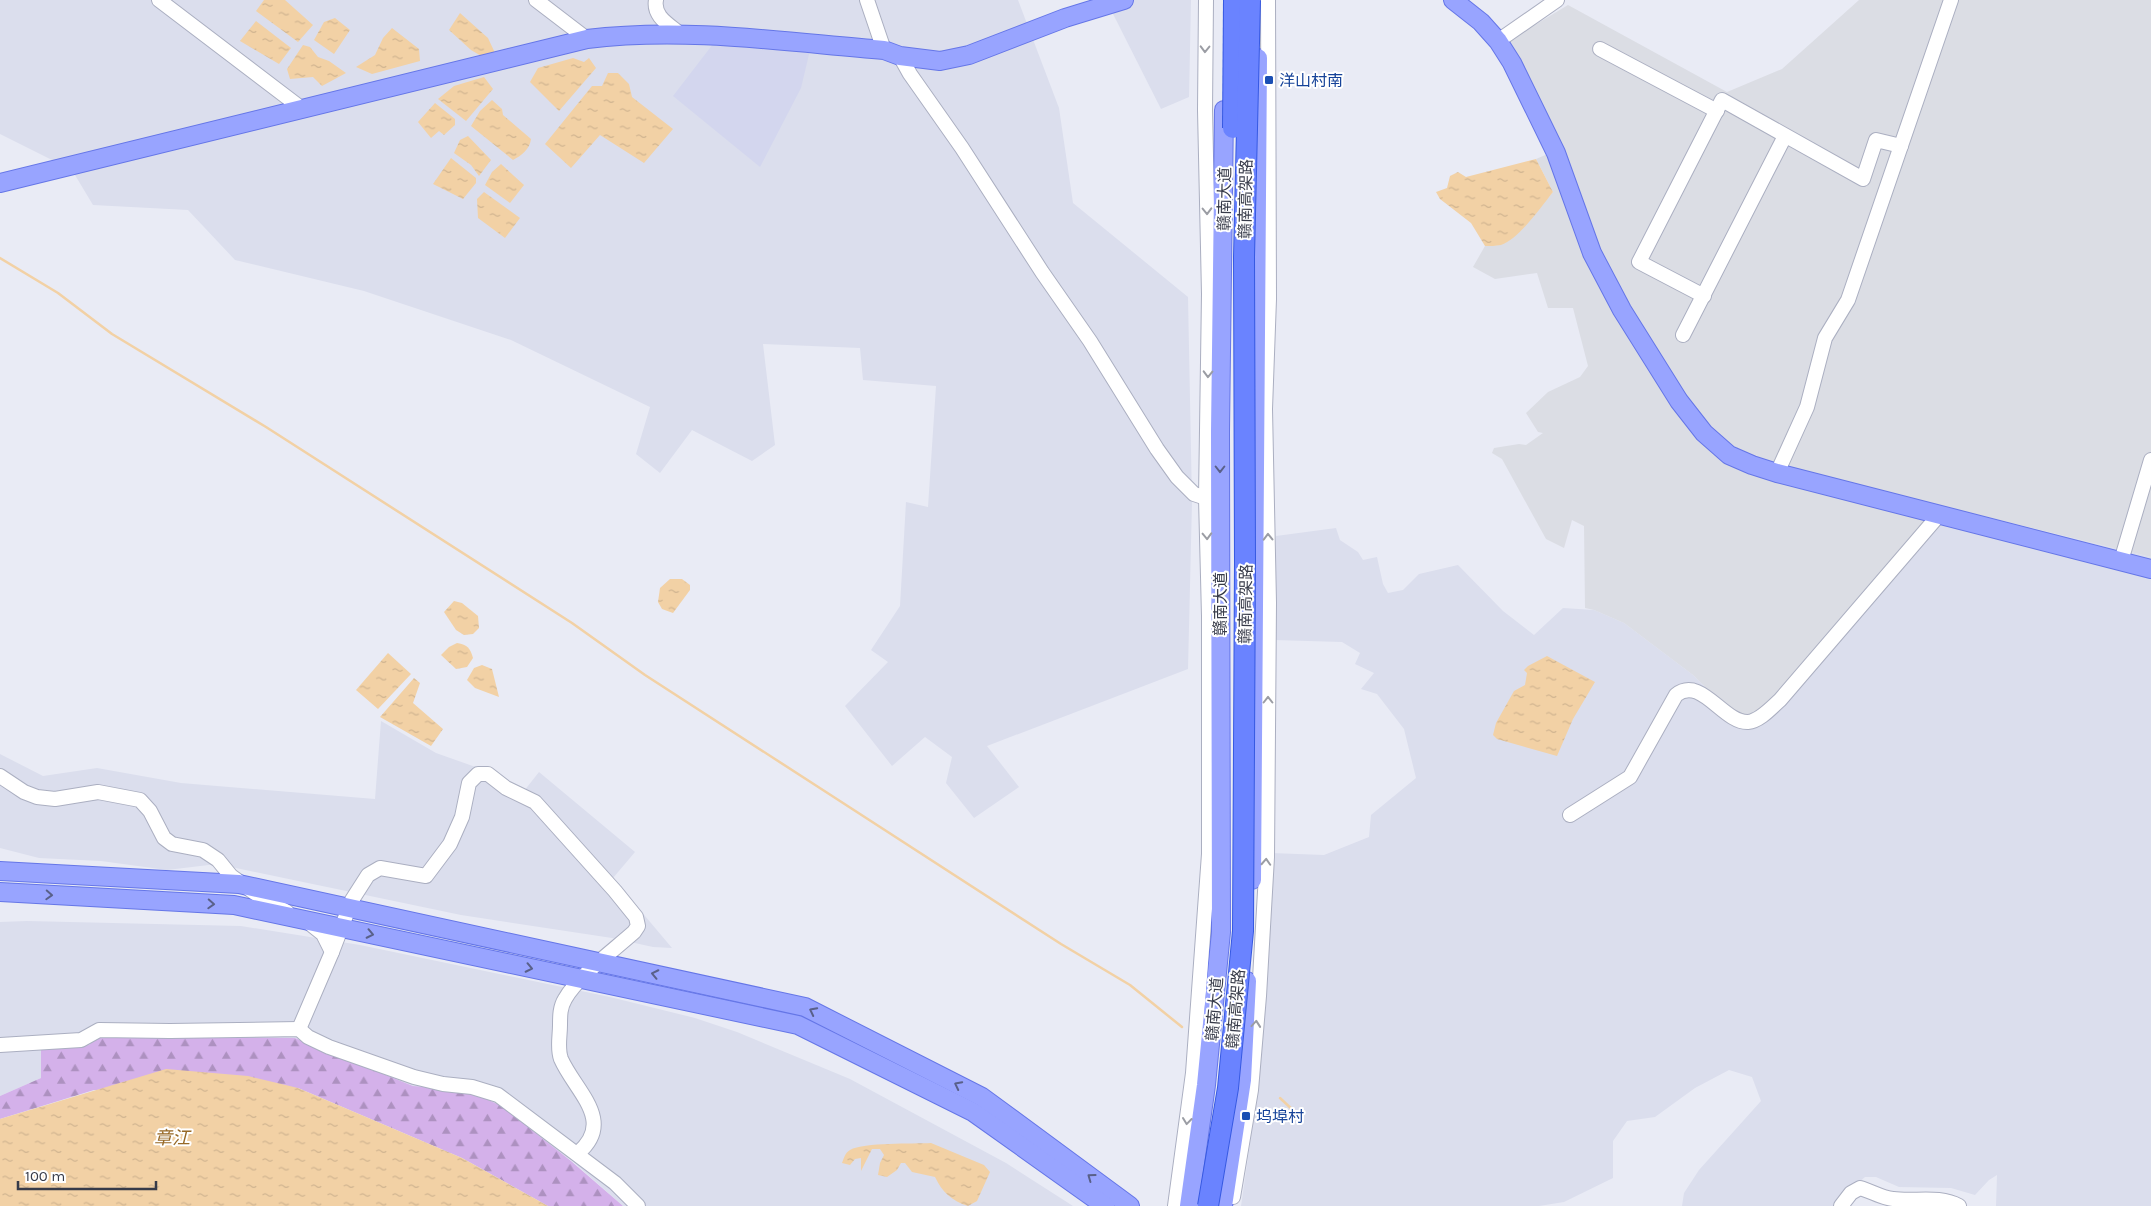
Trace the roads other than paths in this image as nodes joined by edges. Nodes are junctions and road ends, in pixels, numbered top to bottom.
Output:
1 (159, 0) edge
2 (536, 0) edge
3 (656, 0) edge
4 (867, 0) edge
5 (1124, 0) edge
6 (1206, 0) edge
7 (1226, 0) edge
8 (1234, 0) edge
9 (1250, 0) edge
10 (1258, 0) edge
11 (1268, 0) edge
12 (1453, 0) edge
13 (1557, 0) edge
14 (1951, 0) edge
15 (679, 33) junction
16 (587, 39) junction
17 (1498, 41) junction
18 (1600, 48) dead end
19 (892, 52) junction
20 (301, 108) junction
21 (1717, 111) junction
22 (1784, 136) junction
23 (1901, 146) junction
24 (0, 183) edge
25 (1704, 296) junction
26 (1256, 331) junction
27 (1222, 332) junction
28 (1684, 335) dead end
29 (1256, 430) junction
30 (1220, 432) junction
31 (2151, 460) edge
32 (1777, 473) junction
33 (1206, 498) junction
34 (1939, 515) junction
35 (2121, 561) junction
36 (2151, 569) edge
37 (0, 776) edge
38 (1570, 815) dead end
39 (0, 871) edge
40 (243, 885) junction
41 (0, 892) edge
42 (349, 908) junction
43 (302, 920) junction
44 (342, 928) junction
45 (332, 952) junction
46 (600, 962) junction
47 (581, 979) junction
48 (299, 1029) junction
49 (0, 1045) edge
50 (578, 1153) junction
51 (1205, 1205) edge
52 (638, 1206) edge
53 (1105, 1206) edge
54 (1130, 1206) edge
55 (1841, 1206) edge
56 (1959, 1206) edge

1 - 20 street
2 - 16 street
3 - 15 street
4 - 19 street
5 - 19 main road
6 -> 33 street
7 - 27 main road, 赣南大道
8 - 51 highway, 赣南高架路, bridge
9 - 51 highway, 赣南高架路, bridge
10 - 26 main road, 赣南大道
51 -> 11 street
12 - 17 main road
13 - 17 street
14 - 23 street
15 - 16 main road
15 - 19 main road
16 - 20 main road
17 - 32 main road
18 - 21 street
19 - 33 street
20 - 24 main road
21 - 22 street
21 - 25 street
22 - 23 street
22 - 25 street
23 - 32 street
25 - 28 street
26 - 27 main road
26 - 29 main road, 赣南大道
27 - 30 main road, 赣南大道
29 - 30 main road
29 - 51 main road, 赣南大道
30 -> 51 main road, 赣南大道
31 - 35 street
32 - 34 main road
33 -> 51 street
34 - 35 main road
34 - 38 street
35 - 36 main road
37 - 40 street
39 - 40 main road
40 - 42 main road
40 - 43 street
41 -> 43 main road
42 - 44 street
42 - 46 main road
42 - 46 street
43 - 44 main road
43 - 45 street
44 - 45 street
44 -> 47 main road
45 - 48 street
46 - 47 street
54 -> 46 main road
47 - 50 street
47 - 53 main road
48 - 49 street
48 - 50 street
50 - 52 street
55 - 56 street

